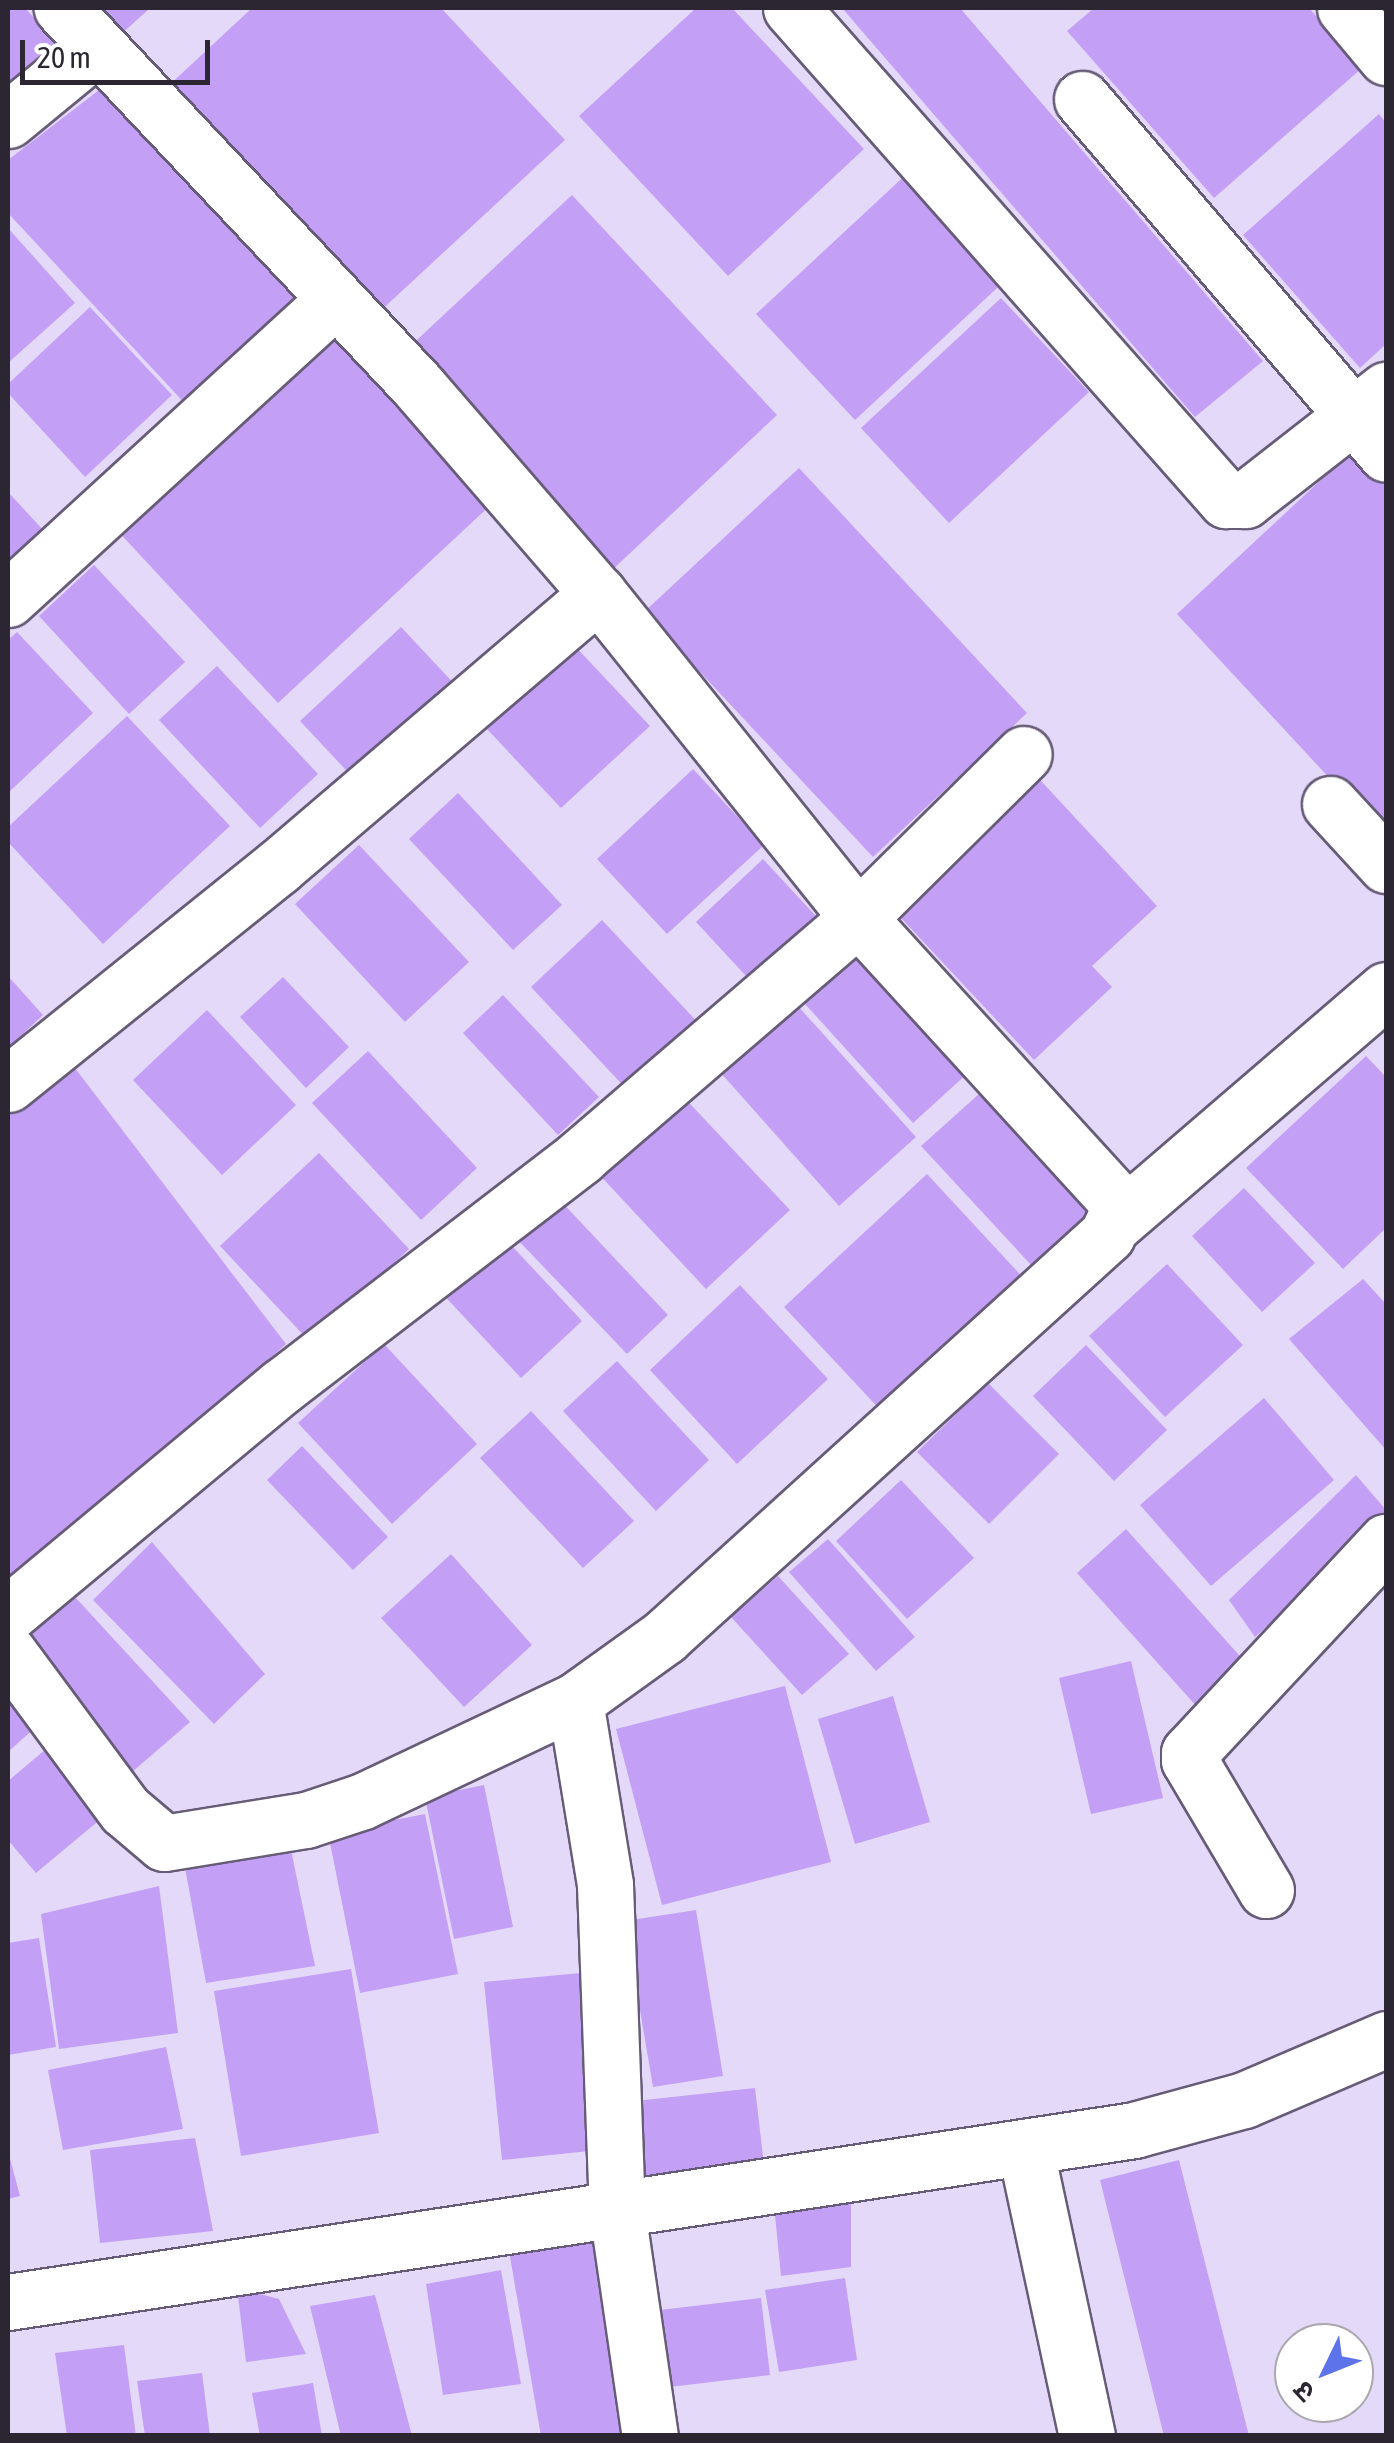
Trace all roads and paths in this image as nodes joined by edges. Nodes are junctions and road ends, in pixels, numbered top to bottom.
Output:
1 (791, 8) edge
2 (1344, 8) edge
3 (79, 27) edge
4 (1386, 58) edge
5 (1082, 99) dead end
6 (8, 120) edge
7 (335, 299) junction
8 (1375, 421) edge
9 (598, 594) junction
10 (8, 600) edge
11 (1024, 754) dead end
12 (1330, 804) dead end
13 (1386, 865) edge
14 (858, 918) junction
15 (1386, 990) edge
16 (8, 1084) edge
17 (1115, 1223) junction
18 (1386, 1542) edge
19 (8, 1614) edge
20 (8, 1652) edge
21 (576, 1701) junction
22 (1266, 1890) dead end
23 (1386, 2039) edge
24 (1024, 2147) junction
25 (617, 2211) junction
26 (8, 2302) edge
27 (650, 2436) edge
28 (1087, 2436) edge

1 - 8 street
2 - 4 street
3 - 6 street
3 - 7 street
5 - 8 street
7 - 9 street
7 - 10 street
9 - 14 street
9 - 16 street
11 - 14 street
12 - 13 street
14 - 17 street
14 - 19 street
15 - 17 street
17 - 21 street
18 - 22 street
20 - 21 street
21 - 25 street
23 - 24 street
24 - 25 street
24 - 28 street
25 - 26 street
25 - 27 street

